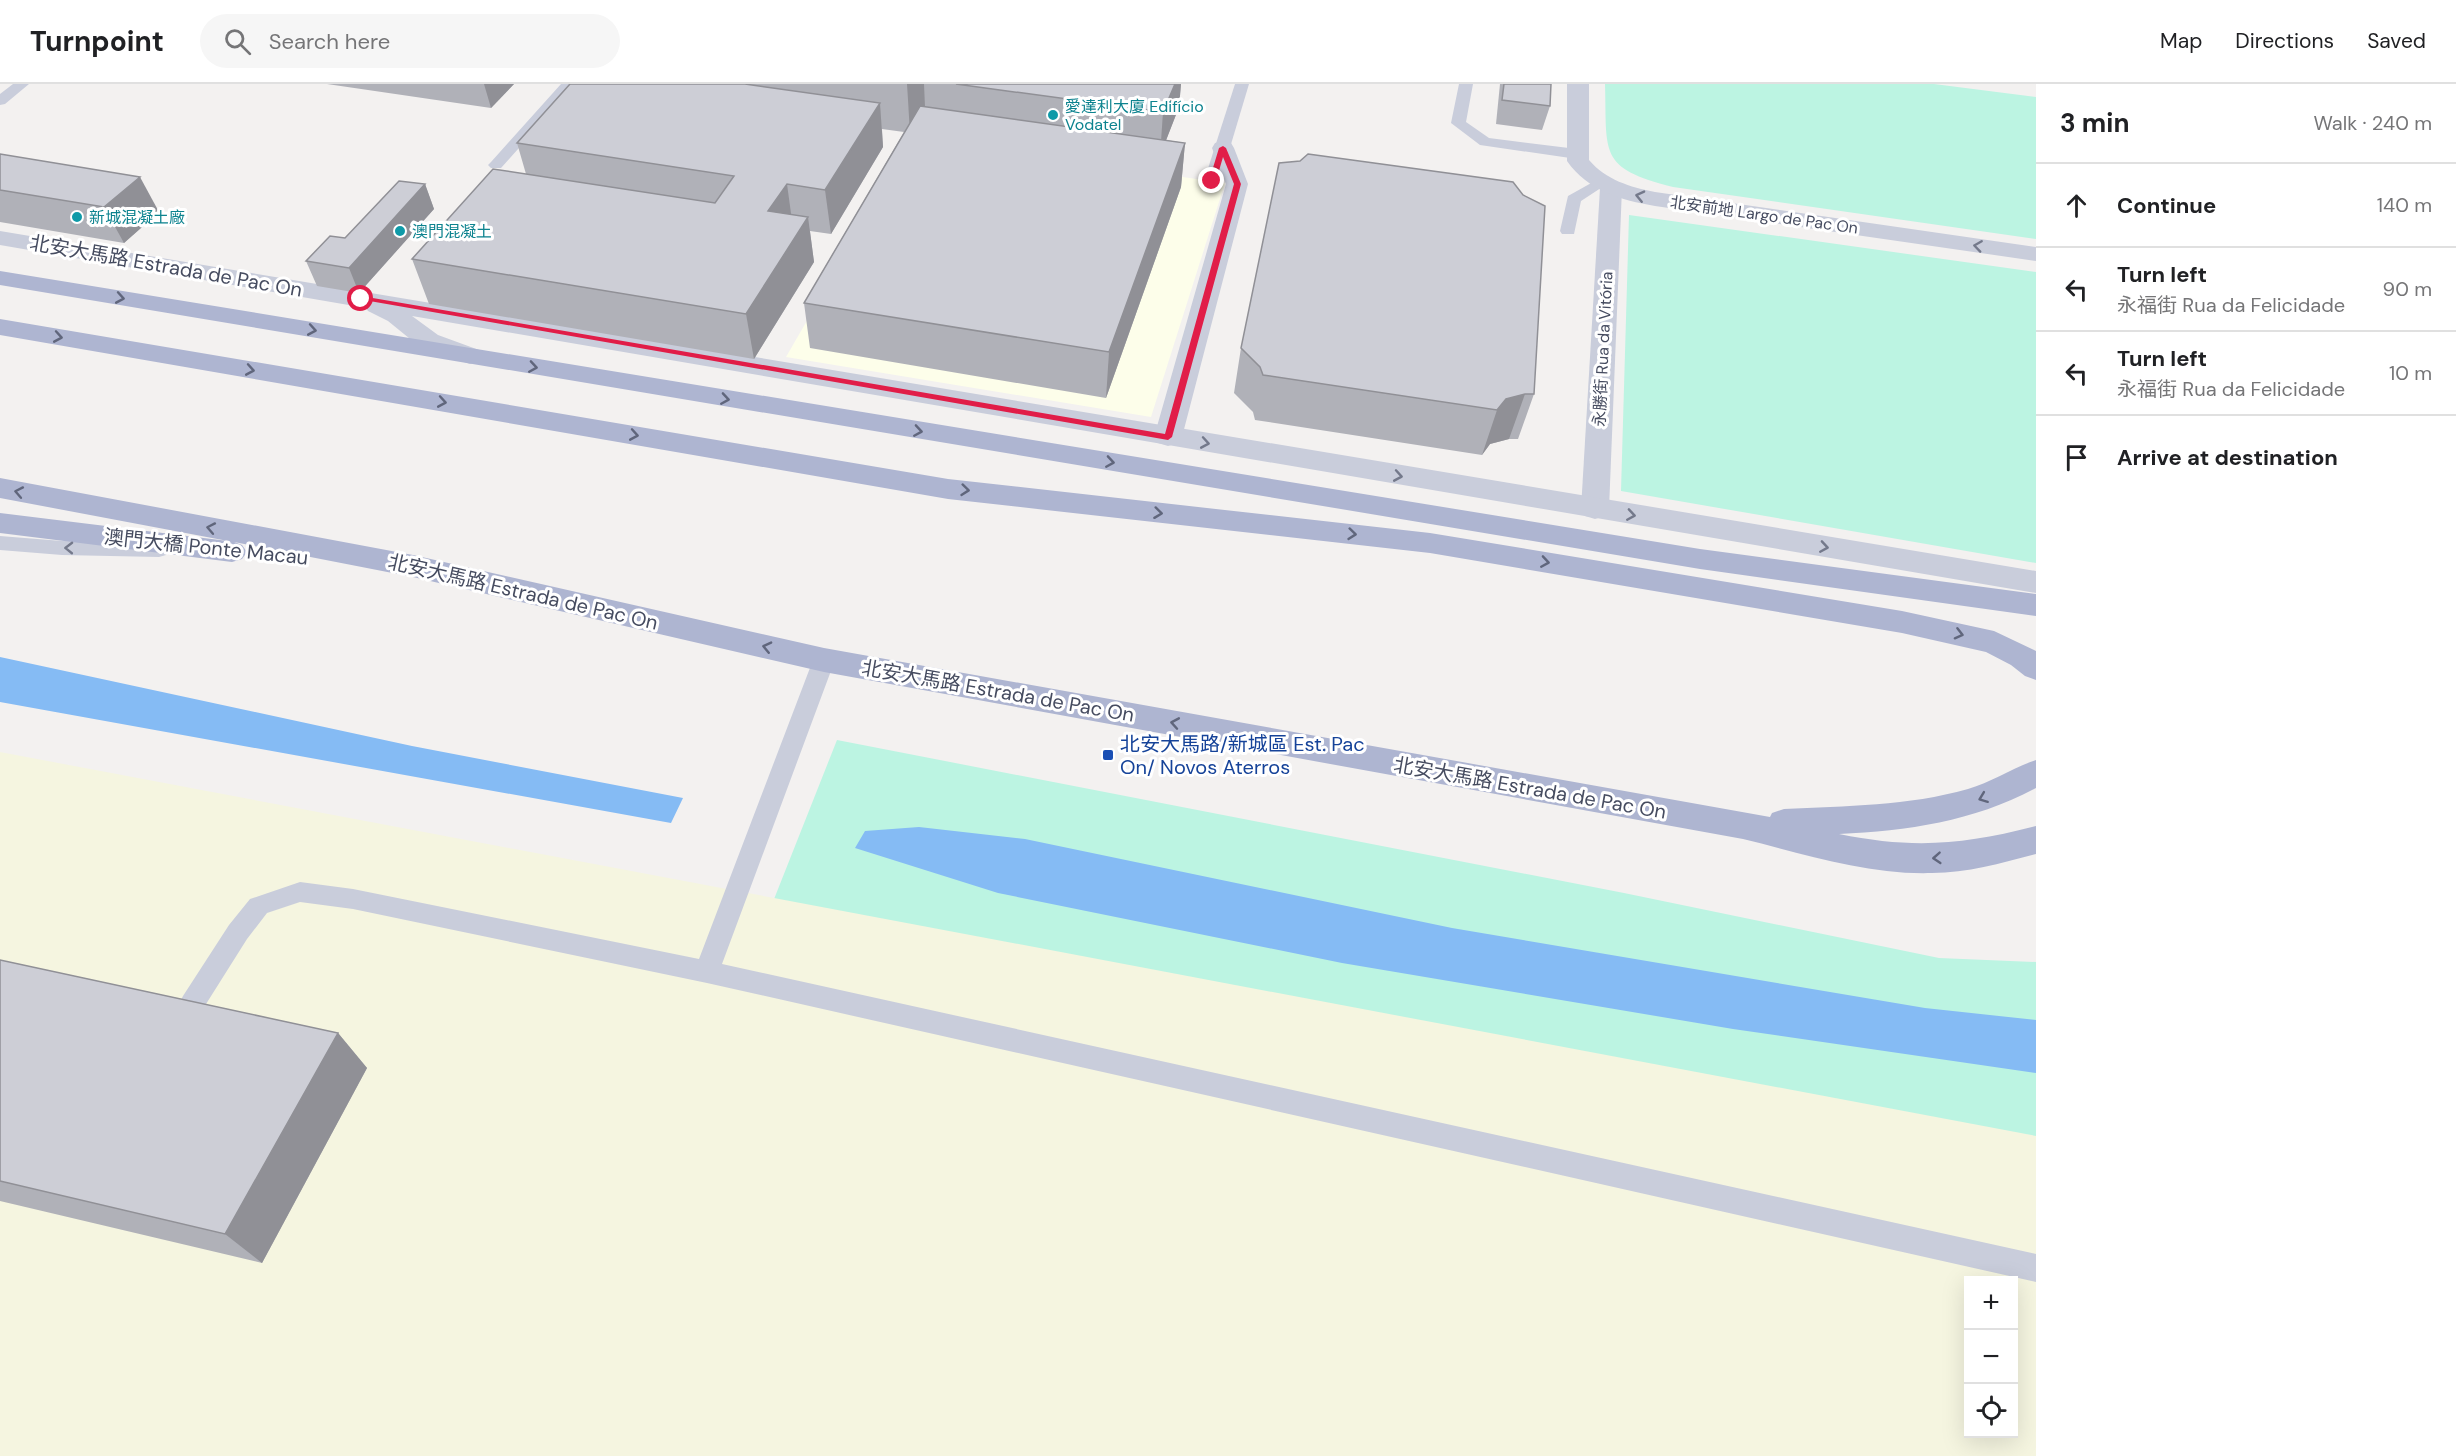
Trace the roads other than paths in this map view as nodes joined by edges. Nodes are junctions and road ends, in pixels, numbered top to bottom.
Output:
1 (22, 84) edge
2 (569, 84) edge
3 (1242, 84) edge
4 (1466, 84) edge
5 (1578, 84) edge
6 (0, 101) edge
7 (1223, 148) junction
8 (1577, 154) junction
9 (496, 165) dead end
10 (1212, 181) dead end
11 (1606, 185) junction
12 (1568, 231) dead end
13 (0, 238) edge
14 (2036, 254) edge
15 (0, 278) edge
16 (361, 299) junction
17 (0, 327) edge
18 (475, 358) junction
19 (1168, 437) junction
20 (0, 488) edge
21 (1595, 509) junction
22 (0, 523) edge
23 (0, 543) edge
24 (211, 550) junction
25 (413, 566) junction
26 (2036, 582) edge
27 (2036, 605) edge
28 (824, 660) junction
29 (2036, 668) edge
30 (2036, 773) edge
31 (1743, 825) junction
32 (2036, 840) edge
33 (707, 972) junction
34 (192, 1004) edge
35 (2036, 1268) edge

1 - 6 lane
2 - 9 lane
3 - 7 lane
4 - 8 lane
5 - 8 street
7 - 10 lane
7 - 19 street
8 - 11 street, 北安前地 Largo de Pac On
11 - 12 lane
14 -> 11 street, 北安前地 Largo de Pac On
11 - 21 street, 永勝街 Rua da Vitória
13 - 16 street, 北安大馬路 Estrada de Pac On
15 -> 18 main road, 北安大馬路 Estrada de Pac On
16 - 18 street
16 - 19 street, 北安大馬路 Estrada de Pac On
17 -> 29 main road
18 -> 27 main road, 北安大馬路 Estrada de Pac On
19 -> 21 street, 北安大馬路 Estrada de Pac On
25 -> 20 main road, 北安大馬路 Estrada de Pac On
21 -> 26 street, 北安大馬路 Estrada de Pac On
22 - 24 main road, 澳門大橋 Ponte Macau
24 -> 23 lane
24 - 25 main road, 澳門大橋 Ponte Macau
28 -> 25 main road, 北安大馬路 Estrada de Pac On
31 -> 28 main road, 北安大馬路 Estrada de Pac On
28 - 33 lane
30 -> 31 main road
32 -> 31 main road, 北安大馬路 Estrada de Pac On
33 - 34 lane
33 - 35 lane

